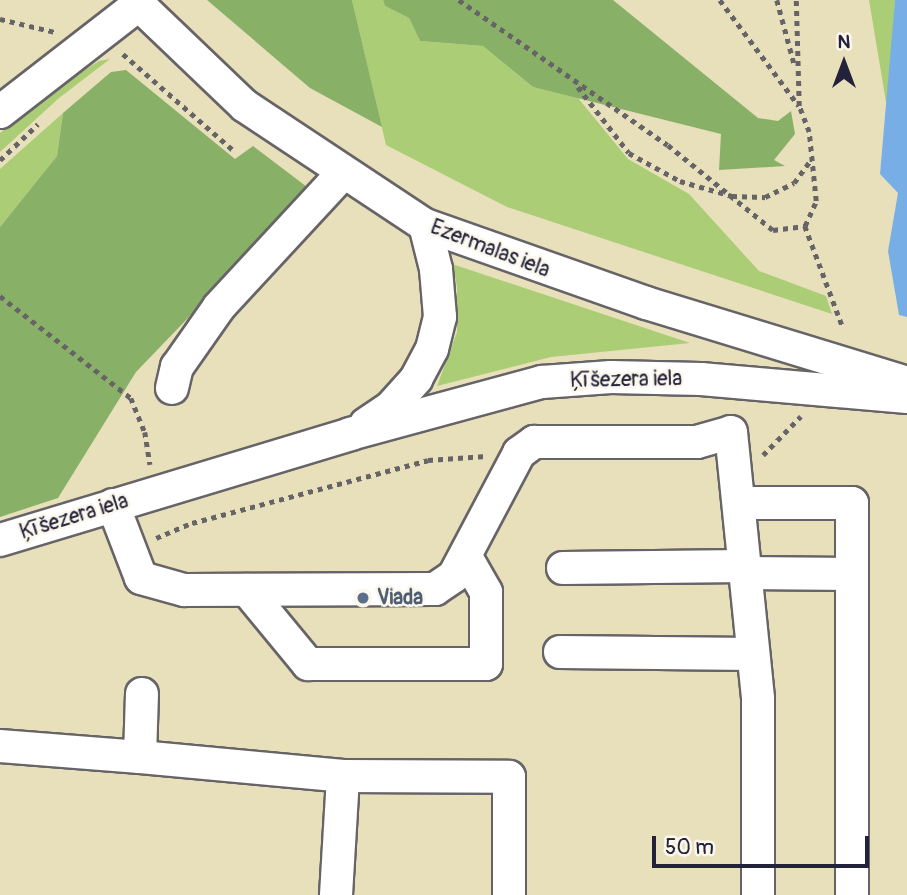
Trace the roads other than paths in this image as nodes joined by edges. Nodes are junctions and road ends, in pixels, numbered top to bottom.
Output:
1 (136, 3) edge
2 (0, 113) edge
3 (343, 173) junction
4 (425, 225) junction
5 (907, 383) edge
6 (172, 388) dead end
7 (907, 397) edge
8 (350, 434) junction
9 (740, 503) junction
10 (113, 505) junction
11 (0, 540) edge
12 (466, 557) junction
13 (563, 568) dead end
14 (745, 569) junction
15 (852, 573) junction
16 (247, 590) junction
17 (560, 652) dead end
18 (753, 654) junction
19 (142, 694) dead end
20 (0, 746) edge
21 (140, 757) junction
22 (343, 776) junction
23 (336, 895) edge
24 (509, 895) edge
25 (758, 895) edge
26 (852, 895) edge

1 - 2 street
1 - 3 street, Ezermalas iela
3 - 4 street, Ezermalas iela
3 - 6 street
4 - 5 street, Ezermalas iela
4 - 8 street, Ķīšezera iela
7 - 8 street, Ķīšezera iela
8 - 10 street, Ķīšezera iela
9 - 12 street
9 - 14 street
9 - 15 street
10 - 11 street, Ķīšezera iela
10 - 16 street
12 - 16 street
12 - 16 street
13 - 14 street
14 - 15 street
14 - 18 street
15 - 26 street
17 - 18 street
18 - 25 street
19 - 21 street
20 - 21 street
21 - 22 street
22 - 23 street
22 - 24 street

